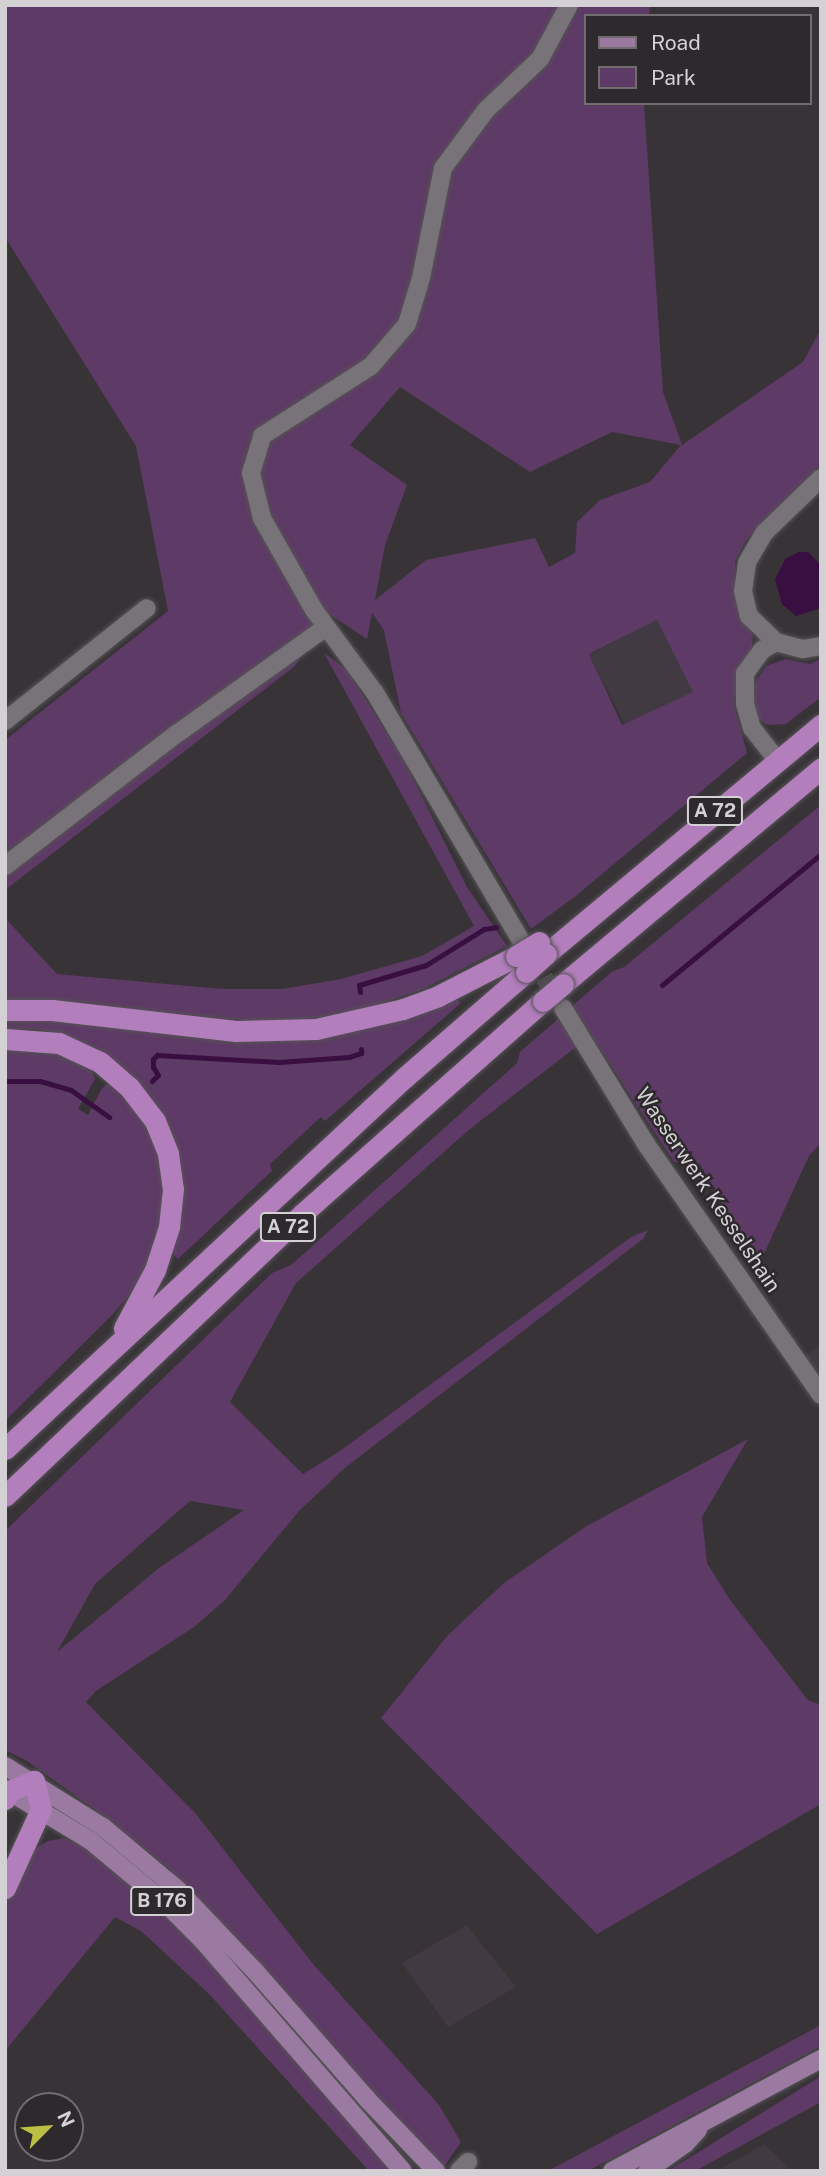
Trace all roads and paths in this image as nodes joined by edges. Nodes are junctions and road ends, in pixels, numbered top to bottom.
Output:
1 (569, 5) edge
2 (821, 478) edge
3 (146, 608) dead end
4 (326, 627) junction
5 (776, 642) junction
6 (821, 646) edge
7 (5, 721) edge
8 (821, 725) edge
9 (777, 760) junction
10 (821, 768) edge
11 (5, 866) edge
12 (529, 952) junction
13 (553, 1005) junction
14 (5, 1010) edge
15 (5, 1039) edge
16 (117, 1342) junction
17 (815, 1376) edge
18 (821, 1395) edge
19 (5, 1449) edge
20 (5, 1496) edge
21 (5, 1766) edge
22 (34, 1781) junction
23 (7, 1793) edge
24 (41, 1809) junction
25 (5, 1888) edge
26 (821, 2059) edge
27 (702, 2125) junction
28 (403, 2171) edge
29 (436, 2171) edge
30 (612, 2171) edge
31 (647, 2171) edge

1 - 4 street
2 - 5 street
3 - 7 street
4 - 11 street
4 - 12 street
5 - 6 street
5 - 9 street
8 - 9 highway, A 72
9 - 12 highway, A 72
10 - 13 highway, A 72, bridge
12 - 14 highway
12 - 16 highway, A 72
13 - 17 street, Wasserwerk Kesselshain
13 - 20 highway, A 72
15 - 16 highway
16 - 19 highway, A 72
17 - 18 street, Wasserwerk Kesselshain
21 - 22 main road
22 - 23 highway
22 - 24 highway
22 - 29 main road, B 176
23 - 24 main road, B 176
24 - 25 highway
24 - 28 main road, B 176
26 - 27 main road
27 - 30 main road
27 - 31 main road

